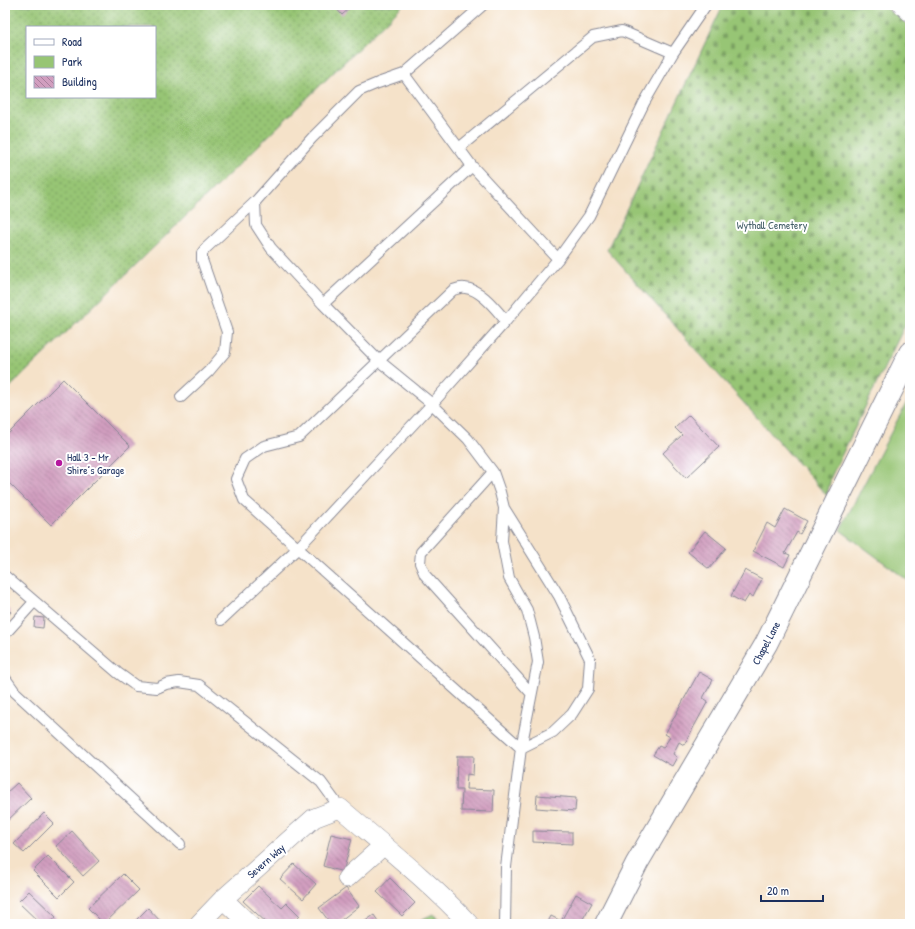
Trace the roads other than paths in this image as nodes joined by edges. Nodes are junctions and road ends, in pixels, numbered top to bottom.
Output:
1 (483, 5) edge
2 (706, 5) edge
3 (903, 5) edge
4 (910, 12) edge
5 (673, 53) junction
6 (404, 74) junction
7 (458, 148) junction
8 (472, 166) junction
9 (255, 202) junction
10 (558, 259) junction
11 (323, 304) junction
12 (506, 321) junction
13 (910, 353) edge
14 (378, 360) junction
15 (181, 397) dead end
16 (432, 404) junction
17 (493, 472) junction
18 (504, 508) junction
19 (298, 548) junction
20 (5, 576) edge
21 (34, 602) junction
22 (220, 620) dead end
23 (5, 634) edge
24 (5, 678) edge
25 (531, 693) junction
26 (521, 748) junction
27 (340, 808) junction
28 (180, 844) dead end
29 (384, 845) junction
30 (347, 878) dead end
31 (223, 898) junction
32 (199, 924) edge
33 (249, 924) edge
34 (468, 924) edge
35 (505, 924) edge
36 (606, 924) edge

1 - 6 lane
2 - 5 lane
3 - 4 street
5 - 7 lane
5 - 10 lane
6 - 7 lane
6 - 9 lane
7 - 8 lane
8 - 10 lane
8 - 11 lane
9 - 11 lane
9 - 15 lane
10 - 12 lane
11 - 14 lane
12 - 14 lane
12 - 16 lane
13 - 36 street, Chapel Lane
14 - 16 lane
14 - 19 lane
16 - 17 lane
16 - 19 lane
17 - 18 lane
17 - 25 lane
18 - 25 lane
18 - 26 lane
19 - 22 lane
19 - 26 lane
20 - 21 lane
21 - 23 lane
21 - 27 lane
24 - 28 lane
25 - 26 lane
26 - 35 lane
27 - 29 street
27 - 31 street, Severn Way
29 - 30 street
29 - 34 street
31 - 32 street, Severn Way
31 - 33 street

